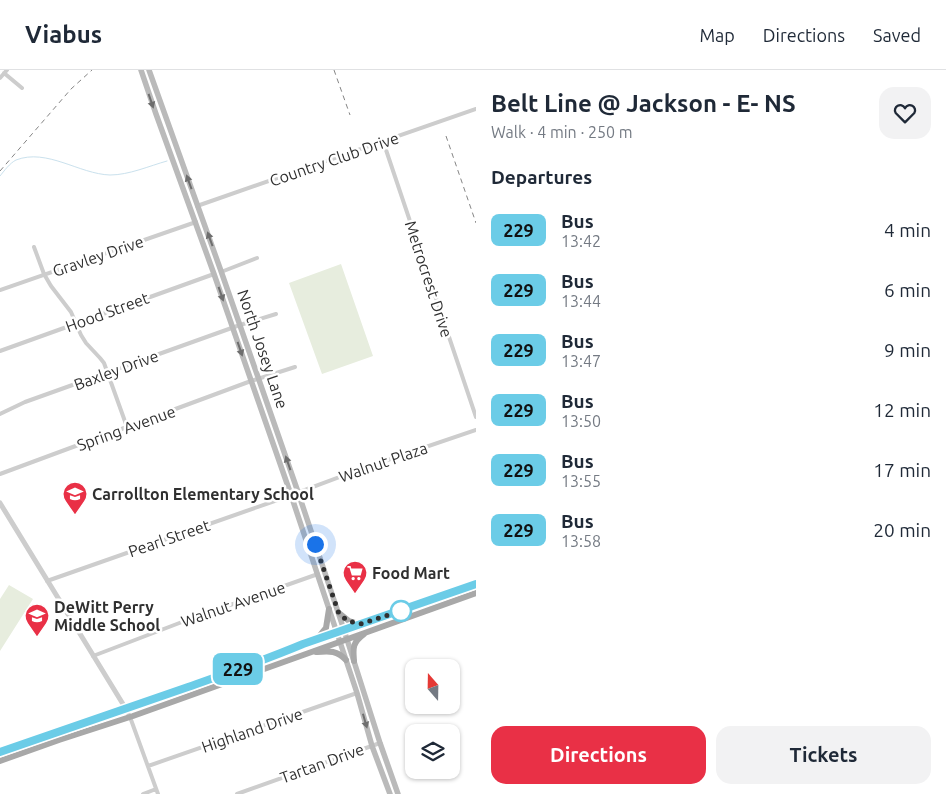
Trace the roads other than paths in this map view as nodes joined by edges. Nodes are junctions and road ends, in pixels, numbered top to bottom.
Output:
1 (141, 70) edge
2 (149, 70) edge
3 (6, 72) edge
4 (0, 78) edge
5 (22, 88) dead end
6 (476, 108) edge
7 (383, 141) junction
8 (198, 206) junction
9 (191, 209) junction
10 (196, 222) junction
11 (34, 247) dead end
12 (257, 258) dead end
13 (222, 272) junction
14 (44, 274) junction
15 (214, 274) junction
16 (0, 290) edge
17 (276, 314) dead end
18 (75, 324) junction
19 (240, 325) junction
20 (233, 328) junction
21 (0, 351) edge
22 (295, 366) dead end
23 (107, 373) junction
24 (259, 378) junction
25 (251, 381) junction
26 (0, 414) edge
27 (476, 417) edge
28 (127, 427) junction
29 (476, 430) edge
30 (0, 474) edge
31 (298, 492) junction
32 (291, 495) junction
33 (0, 504) edge
34 (318, 574) junction
35 (47, 581) junction
36 (476, 584) edge
37 (458, 590) junction
38 (476, 593) edge
39 (421, 604) junction
40 (329, 609) junction
41 (424, 611) junction
42 (339, 614) junction
43 (360, 624) junction
44 (382, 626) junction
45 (344, 630) junction
46 (367, 631) junction
47 (336, 633) junction
48 (347, 639) junction
49 (316, 640) junction
50 (339, 642) junction
51 (308, 653) junction
52 (93, 656) junction
53 (346, 660) junction
54 (354, 661) junction
55 (357, 693) junction
56 (126, 709) junction
57 (130, 717) junction
58 (380, 742) junction
59 (372, 746) junction
60 (0, 752) edge
61 (0, 761) edge
62 (148, 766) junction
63 (383, 776) junction
64 (157, 792) edge
65 (143, 794) edge
66 (237, 794) edge
67 (390, 794) edge
68 (394, 794) edge
69 (398, 794) edge

1 -> 9 main road, North Josey Lane
8 -> 2 main road, North Josey Lane
3 - 4 street
3 - 5 street
6 - 7 street, Country Club Drive
7 - 8 street, Country Club Drive
7 - 27 street, Metrocrest Drive
8 - 9 street, Country Club Drive
13 -> 8 main road, North Josey Lane
9 - 10 main road, North Josey Lane
10 - 14 street, Gravley Drive
10 - 15 main road, North Josey Lane
11 - 14 street
12 - 13 street, Hood Street
13 - 15 street, Hood Street
13 - 19 main road, North Josey Lane
14 - 16 street, Gravley Drive
14 - 18 street
15 - 18 street, Hood Street
15 -> 20 main road, North Josey Lane
17 - 19 street, Baxley Drive
18 - 21 street, Hood Street
18 - 23 street
19 - 20 street, Baxley Drive
19 - 24 main road, North Josey Lane
20 - 23 street, Baxley Drive
20 -> 25 main road, North Josey Lane
22 - 24 street, Spring Avenue
23 - 26 street, Baxley Drive
23 - 28 street
24 - 25 street, Spring Avenue
31 -> 24 main road, North Josey Lane
25 - 28 street, Spring Avenue
25 - 32 main road, North Josey Lane
28 - 30 street, Spring Avenue
29 - 31 street, Walnut Plaza
31 - 32 street, Walnut Plaza
31 - 42 main road, North Josey Lane
32 - 34 main road, North Josey Lane
32 - 35 street, Pearl Street
33 - 35 street
34 - 40 main road, North Josey Lane
34 - 52 street, Walnut Avenue
35 - 52 street
36 - 37 main road
37 - 39 main road
37 - 41 main road
38 - 41 main road
39 - 43 main road
39 - 44 main road
40 - 47 main road, North Josey Lane
40 - 49 main road
41 - 44 main road
42 - 43 main road
42 - 45 main road, North Josey Lane
43 - 45 main road
44 - 46 main road
45 - 47 main road
45 - 48 main road, North Josey Lane
46 - 48 main road
46 - 54 main road
47 - 49 main road
47 - 50 main road, North Josey Lane
48 - 50 main road
48 - 54 main road, North Josey Lane
49 - 56 main road
50 - 51 main road
50 - 53 main road, North Josey Lane
51 - 53 main road
51 - 57 main road
52 - 56 street
53 - 55 main road, North Josey Lane
54 - 58 main road, North Josey Lane
55 -> 59 main road, North Josey Lane
55 - 62 street, Highland Drive
56 - 57 street
56 - 60 main road
57 - 61 main road
57 - 62 street
58 - 59 street, Tartan Drive
58 - 69 main road, North Josey Lane
59 - 63 main road, North Josey Lane
59 - 66 street, Tartan Drive
62 - 64 street
63 - 67 main road
63 - 68 main road
64 - 65 street

